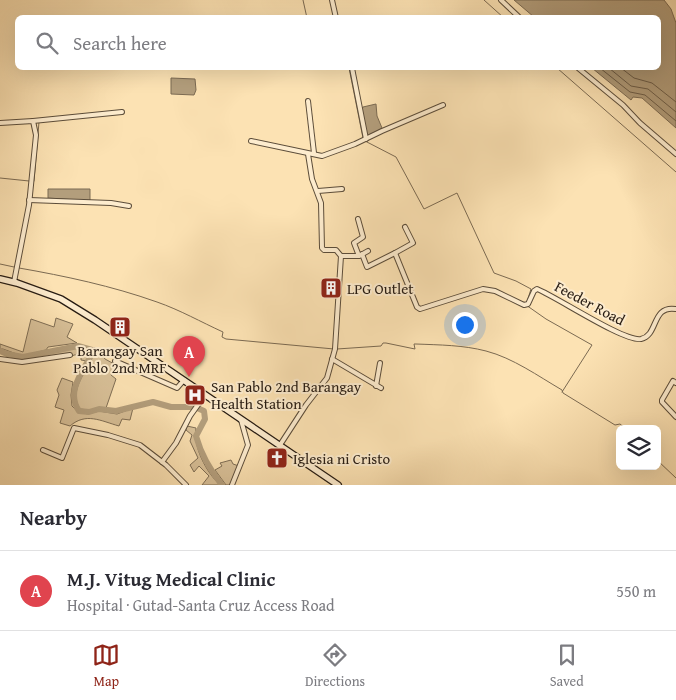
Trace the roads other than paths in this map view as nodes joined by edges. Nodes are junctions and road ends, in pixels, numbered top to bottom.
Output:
1 (332, 0) edge
2 (501, 0) edge
3 (335, 15) edge
4 (517, 15) edge
5 (352, 70) edge
6 (580, 70) edge
7 (308, 101) dead end
8 (443, 105) dead end
9 (122, 112) dead end
10 (33, 121) junction
11 (0, 123) edge
12 (364, 140) junction
13 (251, 141) dead end
14 (314, 153) junction
15 (308, 154) junction
16 (676, 154) edge
17 (342, 189) dead end
18 (318, 191) junction
19 (29, 200) junction
20 (129, 206) dead end
21 (358, 218) dead end
22 (405, 227) dead end
23 (368, 251) dead end
24 (395, 253) junction
25 (361, 255) junction
26 (341, 256) junction
27 (0, 279) edge
28 (14, 282) junction
29 (676, 309) edge
30 (70, 355) dead end
31 (0, 358) edge
32 (332, 359) junction
33 (116, 361) dead end
34 (380, 363) dead end
35 (184, 380) junction
36 (676, 383) edge
37 (205, 395) junction
38 (676, 417) edge
39 (242, 420) junction
40 (280, 445) junction
41 (43, 450) dead end
42 (162, 462) junction
43 (186, 485) edge
44 (232, 485) edge
45 (338, 485) edge

1 - 3 street
2 - 4 street
5 - 12 street
6 - 16 street
7 - 14 street
8 - 12 street
9 - 10 street
10 - 11 street
10 - 19 street
12 - 14 street
13 - 15 street
14 - 15 street
15 - 18 street
17 - 18 street
18 - 26 street
19 - 20 street
19 - 28 street
21 - 25 street
22 - 24 street
23 - 25 street
24 - 25 street
24 - 29 street, Feeder Road
25 - 26 street
26 - 32 street
27 - 28 main road
28 - 35 main road
30 - 31 street
32 - 34 street
32 - 40 street
33 - 35 street
35 - 37 main road
36 - 38 street
37 - 39 main road
37 - 42 street
39 - 40 main road
39 - 44 street
40 - 45 main road
41 - 42 street
42 - 43 street

